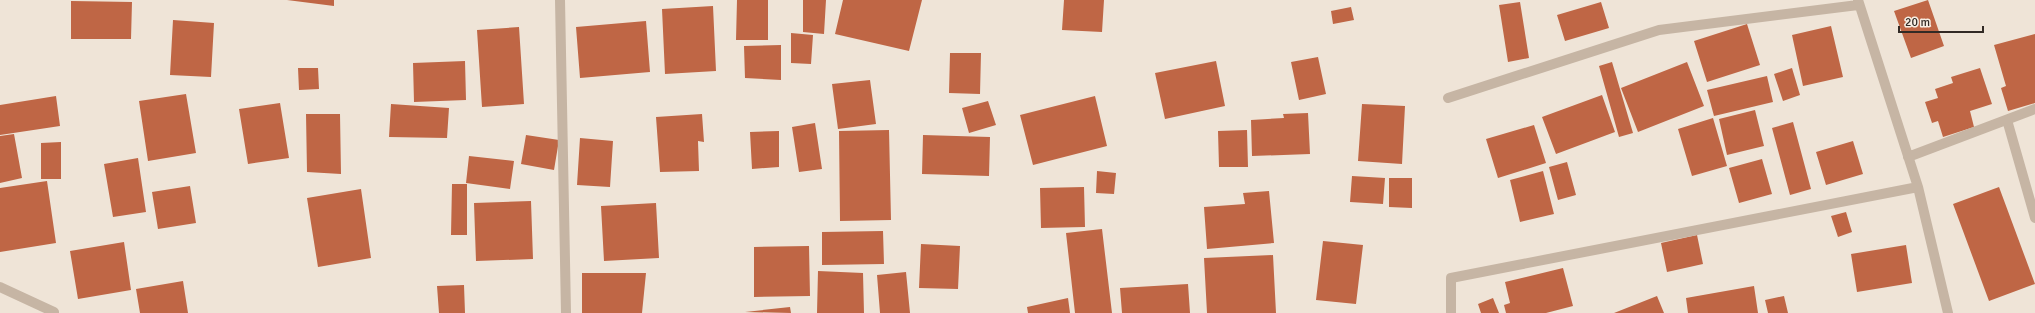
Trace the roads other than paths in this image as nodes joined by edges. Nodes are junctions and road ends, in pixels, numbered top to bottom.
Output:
1 (560, 0) edge
2 (1858, 2) edge
3 (1448, 98) dead end
4 (2035, 109) edge
5 (2007, 120) junction
6 (1908, 157) junction
7 (1918, 187) junction
8 (2035, 218) edge
9 (0, 287) edge
10 (54, 312) edge
11 (566, 313) edge
12 (1451, 313) edge
13 (1948, 313) edge

1 - 11 street
2 - 3 street
2 - 6 street
4 - 5 street
5 - 6 street
5 - 8 street
6 - 7 street
7 - 12 street
7 - 13 street
9 - 10 street

